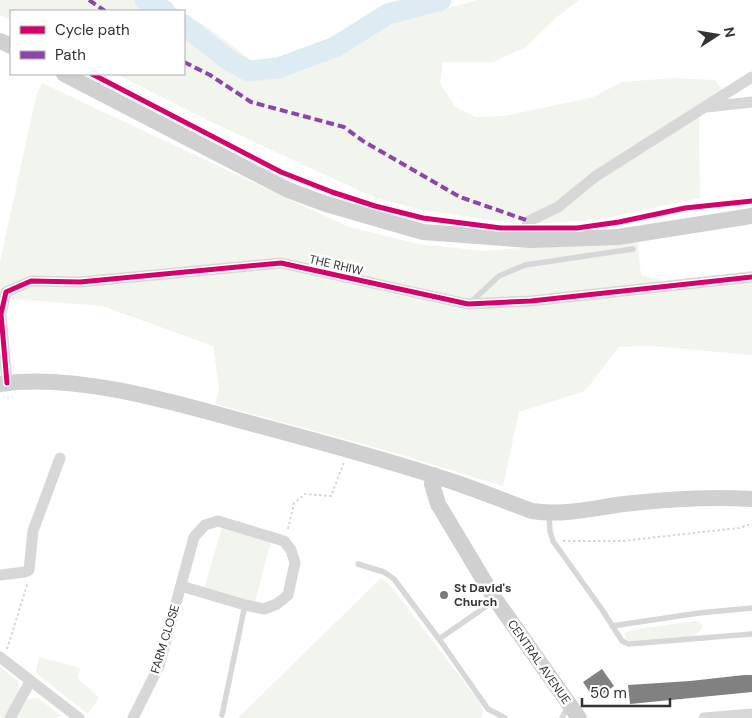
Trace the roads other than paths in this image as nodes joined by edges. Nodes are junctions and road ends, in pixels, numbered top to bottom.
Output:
1 (66, 75) edge
2 (752, 77) edge
3 (752, 102) edge
4 (702, 108) junction
5 (752, 216) edge
6 (530, 240) junction
7 (633, 249) dead end
8 (752, 277) edge
9 (468, 304) junction
10 (3, 383) edge
11 (60, 458) dead end
12 (434, 475) junction
13 (752, 499) edge
14 (549, 514) junction
15 (358, 564) dead end
16 (0, 575) edge
17 (182, 586) junction
18 (495, 599) junction
19 (246, 605) junction
20 (752, 608) edge
21 (612, 626) junction
22 (752, 634) edge
23 (439, 639) junction
24 (2, 659) edge
25 (30, 682) junction
26 (565, 711) edge
27 (752, 714) edge
28 (222, 715) dead end
29 (10, 718) edge
30 (79, 718) edge
31 (133, 718) edge
32 (505, 718) edge
33 (579, 718) edge
34 (704, 718) edge

1 - 6 street
2 - 4 street
3 - 4 street
4 - 6 street
5 - 6 street
7 - 9 lane
8 - 9 street, THE RHIW
9 - 10 street, THE RHIW
10 - 12 street
11 - 16 street
12 - 14 street
12 - 18 street, CENTRAL AVENUE
13 - 14 street
14 - 21 lane
15 - 23 lane
17 - 19 street
17 - 19 street, FARM CLOSE
17 - 31 street, FARM CLOSE
18 - 23 lane
18 - 26 street, CENTRAL AVENUE
19 - 28 lane
20 - 21 lane
21 - 22 lane
23 - 32 lane
24 - 25 street
25 - 29 street
25 - 30 street
26 - 33 street, CENTRAL AVENUE
27 - 34 street

